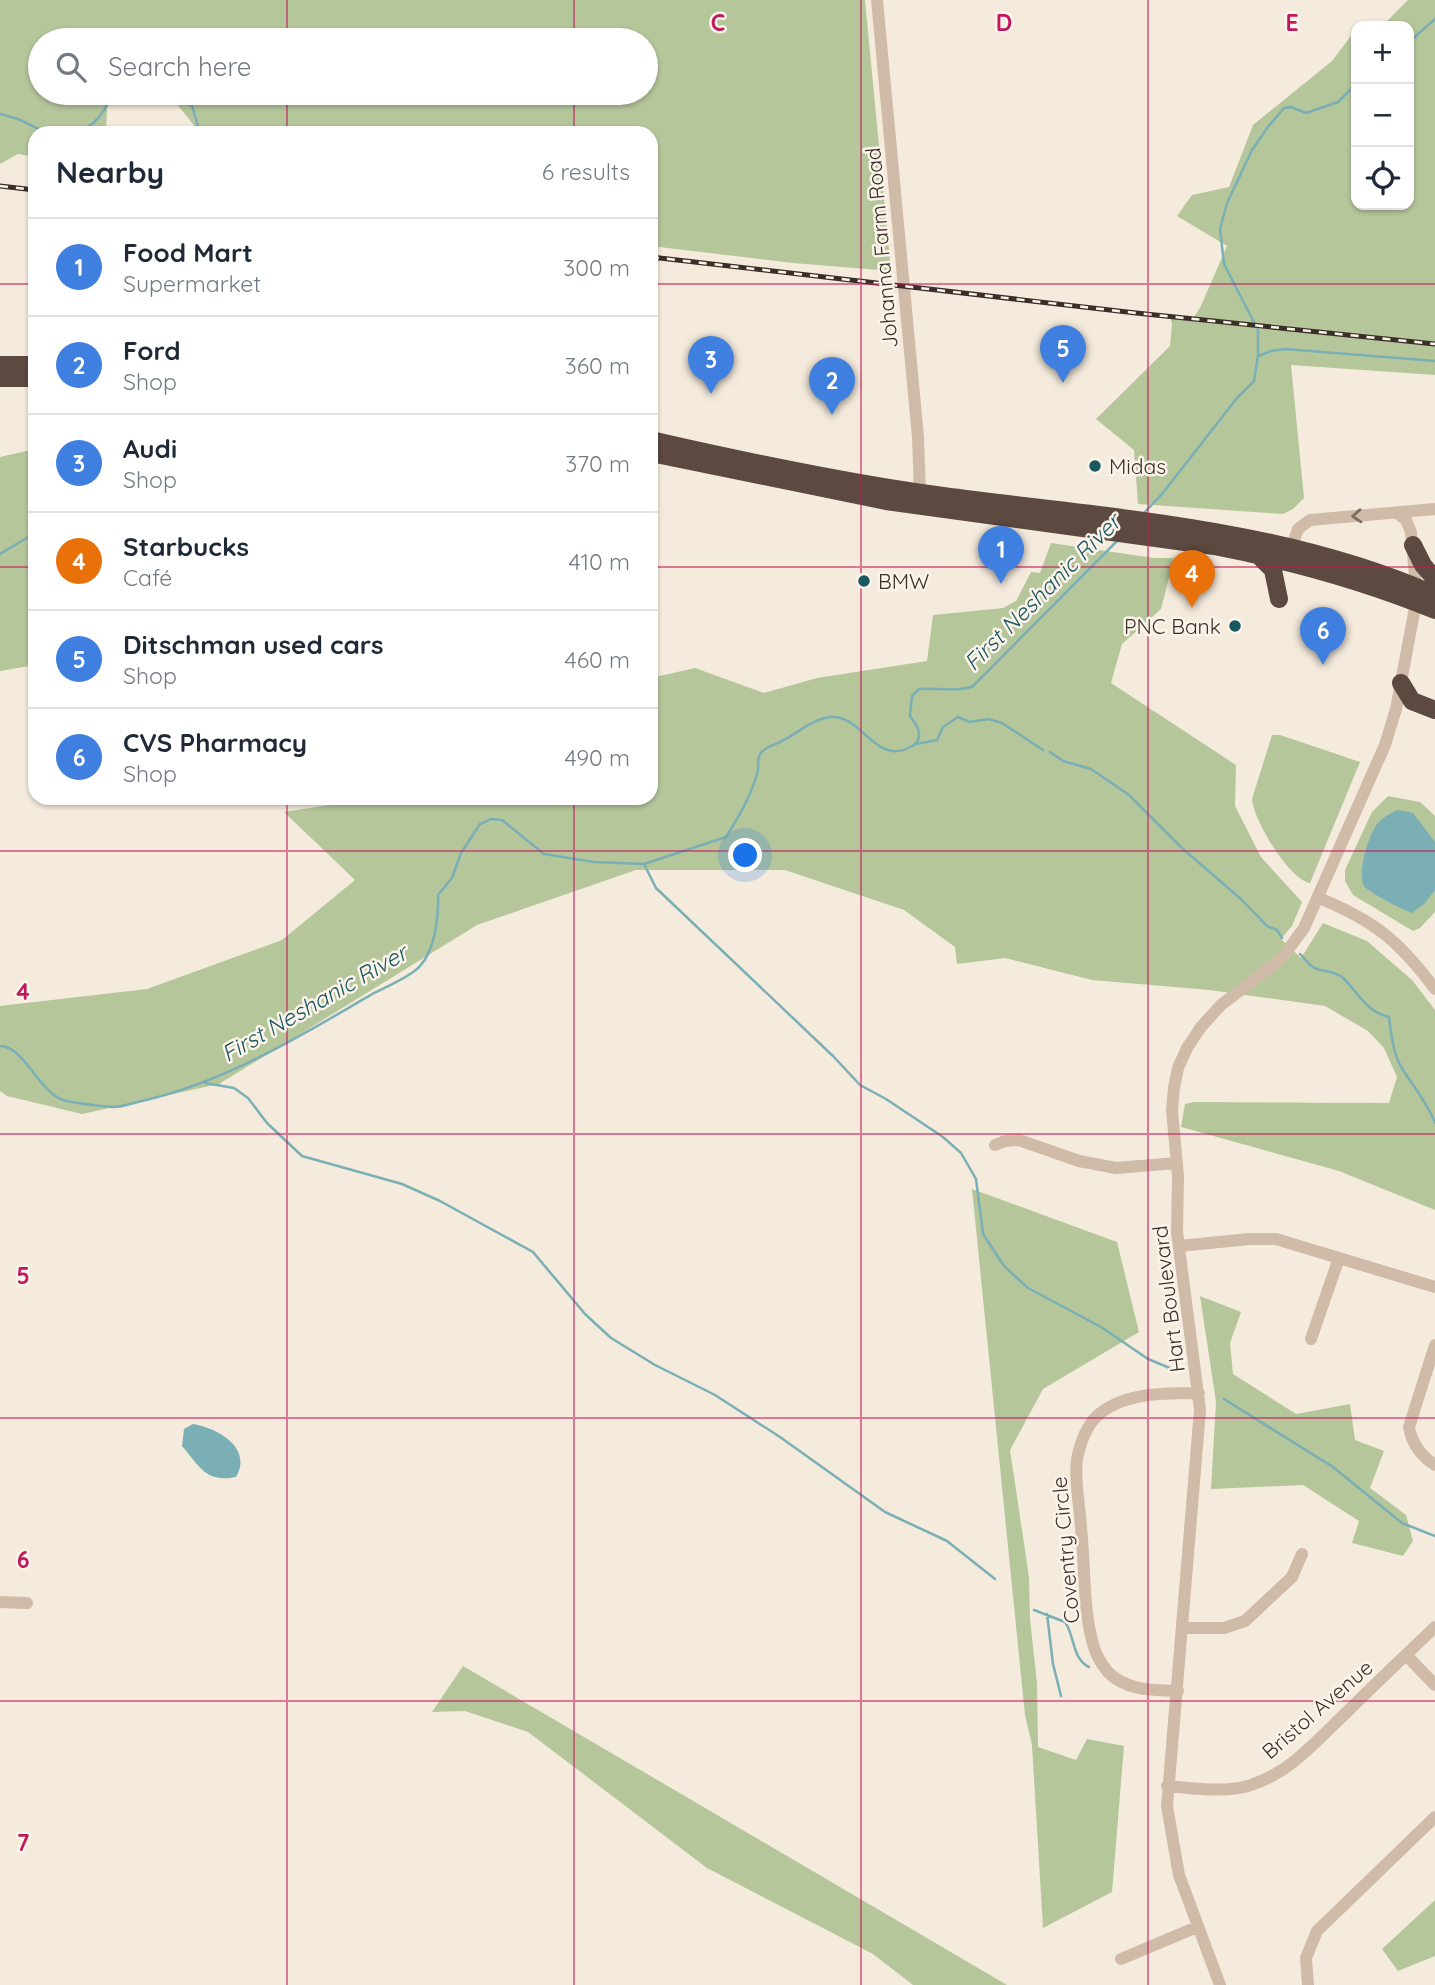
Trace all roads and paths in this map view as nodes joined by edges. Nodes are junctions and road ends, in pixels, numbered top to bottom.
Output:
1 (877, 0) edge
2 (0, 365) edge
3 (28, 365) edge
4 (0, 378) edge
5 (28, 378) edge
6 (658, 442) edge
7 (658, 454) edge
8 (920, 493) junction
9 (1430, 510) edge
10 (1397, 513) junction
11 (1112, 525) junction
12 (1151, 530) junction
13 (1412, 538) junction
14 (1257, 554) junction
15 (1289, 554) junction
16 (1435, 579) edge
17 (1416, 595) junction
18 (1435, 595) edge
19 (1279, 599) dead end
20 (1435, 610) edge
21 (1401, 683) junction
22 (1435, 710) edge
23 (1319, 898) junction
24 (1435, 989) edge
25 (995, 1145) dead end
26 (1177, 1163) junction
27 (1179, 1246) junction
28 (1339, 1258) junction
29 (1435, 1287) edge
30 (1311, 1339) dead end
31 (1435, 1345) edge
32 (1199, 1393) junction
33 (1435, 1465) edge
34 (1302, 1554) dead end
35 (0, 1602) edge
36 (27, 1603) dead end
37 (1435, 1627) edge
38 (1183, 1628) junction
39 (1406, 1655) junction
40 (1435, 1685) edge
41 (1178, 1691) junction
42 (1167, 1786) junction
43 (1435, 1817) edge
44 (1197, 1927) junction
45 (1121, 1959) dead end
46 (1220, 1985) edge
47 (1308, 1985) edge

1 - 8 street, Johanna Farm Road
2 - 3 highway
4 - 5 highway
6 - 8 highway
7 - 11 highway
8 - 11 highway
9 - 10 street
9 - 13 street
10 - 13 street
10 -> 15 street
11 - 12 highway
12 - 14 highway
12 - 15 highway
13 - 16 highway
13 - 17 street, Hart Boulevard
14 - 15 highway
14 - 19 highway
15 - 17 highway
17 - 18 highway
17 - 20 highway
17 - 21 street, Hart Boulevard
21 - 22 highway
21 - 23 street, Hart Boulevard
23 - 24 street
23 - 26 street, Hart Boulevard
25 - 26 street
26 - 27 street, Hart Boulevard
27 - 28 street
27 - 32 street, Hart Boulevard
28 - 29 street
28 - 30 street
31 - 33 street
32 - 38 street, Hart Boulevard
32 - 41 street, Coventry Circle
34 - 38 street
35 - 36 street
37 - 39 street, Bristol Avenue
38 - 41 street, Hart Boulevard
39 - 40 street
39 - 42 street, Bristol Avenue
41 - 42 street, Hart Boulevard
42 - 44 street, Hart Boulevard
43 - 47 street
44 - 45 street
44 - 46 street, Hart Boulevard

